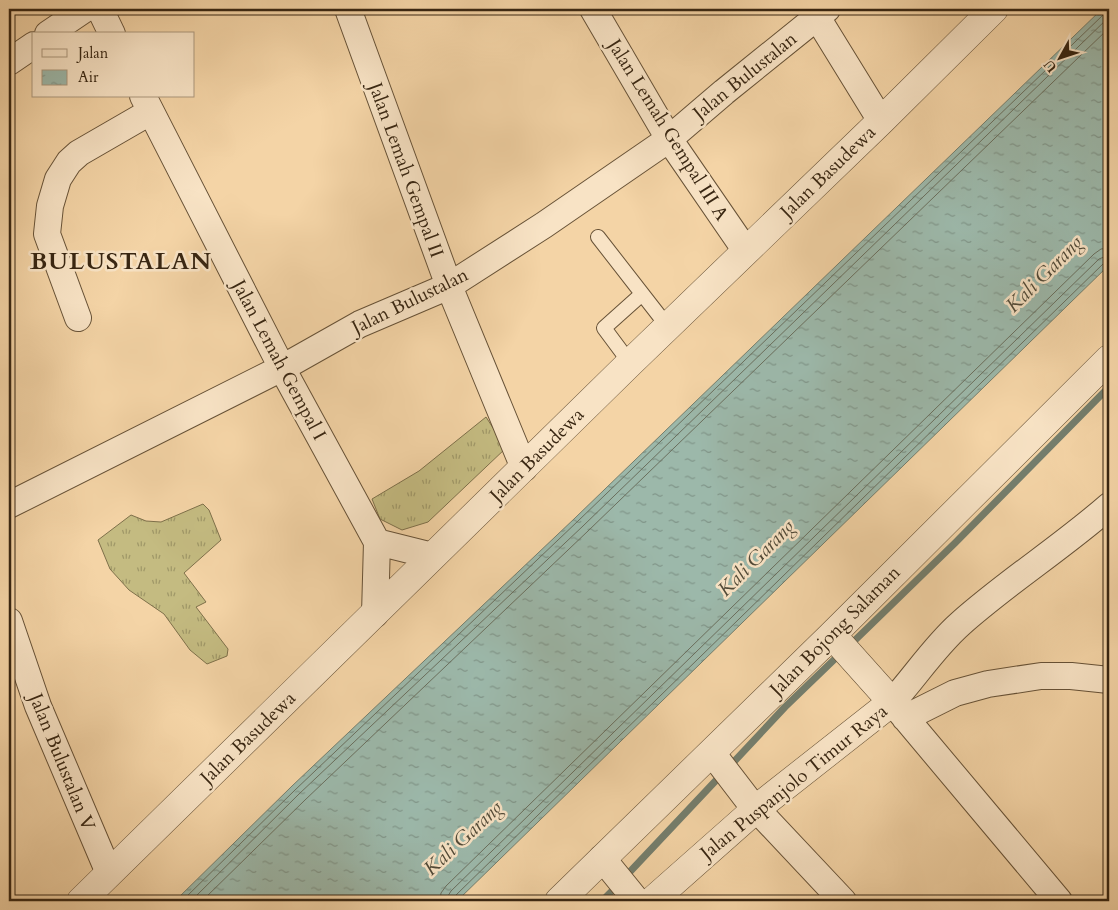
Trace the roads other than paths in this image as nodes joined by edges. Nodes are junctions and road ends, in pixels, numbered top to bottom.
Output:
1 (84, 9) edge
2 (100, 9) edge
3 (348, 9) edge
4 (592, 9) edge
5 (994, 9) edge
6 (818, 12) edge
7 (51, 32) edge
8 (111, 32) edge
9 (32, 46) edge
10 (9, 62) edge
11 (146, 104) edge
12 (881, 121) junction
13 (669, 139) junction
14 (598, 237) dead end
15 (746, 251) junction
16 (449, 286) junction
17 (642, 294) junction
18 (78, 318) dead end
19 (668, 327) junction
20 (1109, 359) edge
21 (630, 363) junction
22 (282, 368) junction
23 (524, 468) junction
24 (9, 505) edge
25 (1109, 506) edge
26 (377, 542) junction
27 (434, 556) junction
28 (375, 614) junction
29 (9, 621) edge
30 (835, 639) junction
31 (1109, 680) edge
32 (893, 704) junction
33 (717, 760) junction
34 (752, 805) junction
35 (609, 866) junction
36 (109, 873) junction
37 (640, 899) edge
38 (81, 901) edge
39 (558, 901) edge
40 (843, 901) edge
41 (1059, 901) edge

1 - 7 street
2 - 8 street
3 - 16 street, Jalan Lemah Gempal II
4 - 13 street, Jalan Lemah Gempal III A
5 - 12 street, Jalan Basudewa
6 - 12 street
6 - 13 street, Jalan Bulustalan
9 - 10 street
11 - 18 street
11 - 22 street, Jalan Lemah Gempal I
12 - 15 street, Jalan Basudewa
13 - 15 street, Jalan Lemah Gempal III A
13 - 16 street, Jalan Bulustalan
14 - 17 lane
15 - 19 street, Jalan Basudewa
16 - 22 street, Jalan Bulustalan
16 - 23 street, Jalan Lemah Gempal II
17 - 19 lane
17 - 21 lane
19 - 21 street, Jalan Basudewa
20 - 30 street, Jalan Bojong Salaman
21 - 23 street, Jalan Basudewa
22 - 24 street, Jalan Bulustalan
22 - 26 street, Jalan Lemah Gempal I
23 - 27 street, Jalan Basudewa
25 - 32 street
26 - 27 street
26 - 28 street
27 - 28 street, Jalan Basudewa
28 - 36 street, Jalan Basudewa
29 - 36 street, Jalan Bulustalan V
30 - 32 street, Jalan Puspanjolo Timur Raya
30 - 33 street, Jalan Bojong Salaman
31 - 32 street
32 - 34 street, Jalan Puspanjolo Timur Raya
32 - 41 street
33 - 34 street
33 - 35 street, Jalan Bojong Salaman
34 - 37 street, Jalan Puspanjolo Timur Raya
34 - 40 street
35 - 37 street
35 - 39 street, Jalan Bojong Salaman
36 - 38 street, Jalan Basudewa

